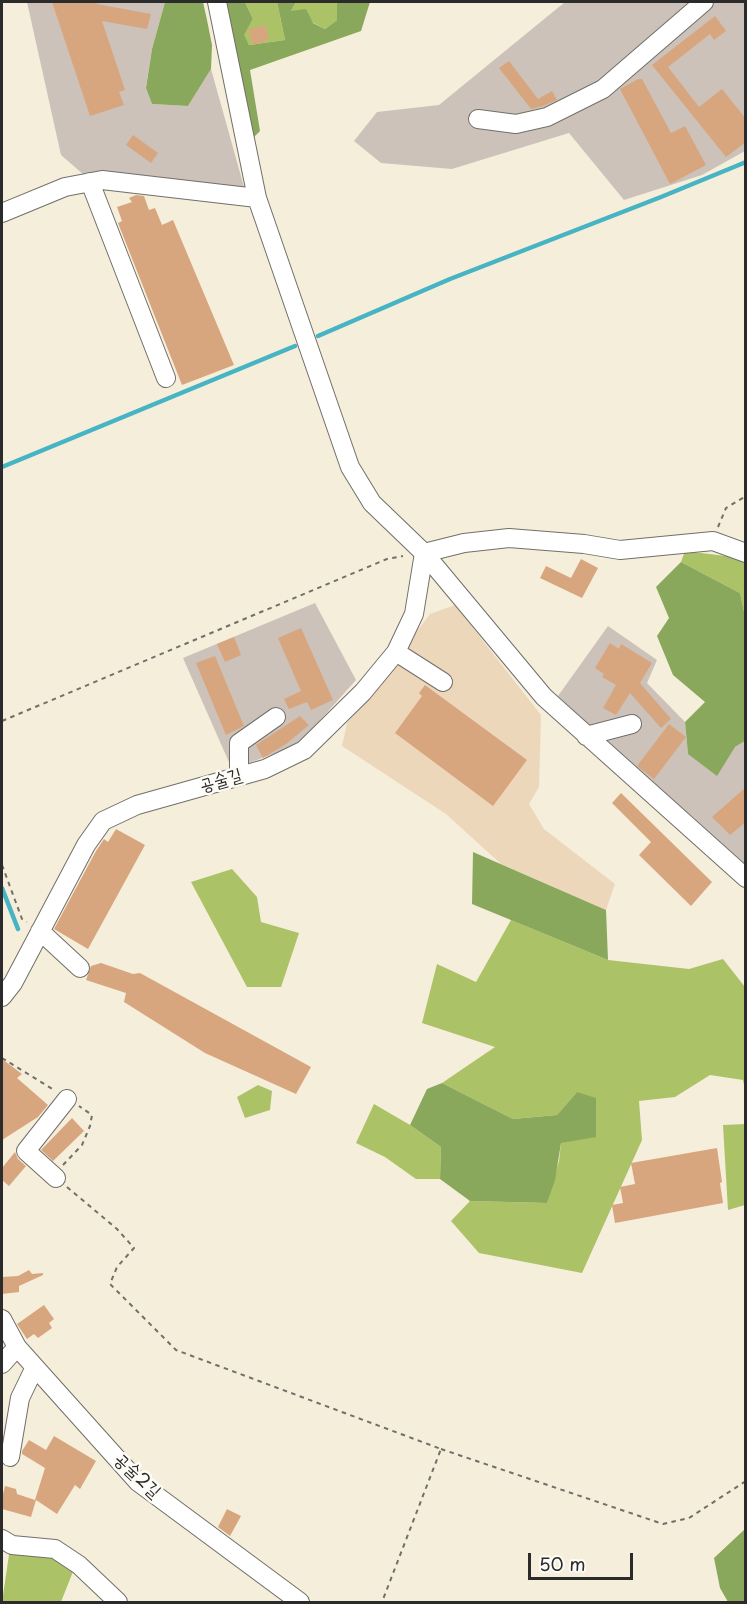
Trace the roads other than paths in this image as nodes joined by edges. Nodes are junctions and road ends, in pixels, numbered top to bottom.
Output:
1 (217, 2) edge
2 (704, 2) edge
3 (477, 119) dead end
4 (90, 182) junction
5 (257, 198) junction
6 (2, 213) edge
7 (166, 378) dead end
8 (424, 553) junction
9 (746, 553) edge
10 (396, 652) junction
11 (443, 682) dead end
12 (276, 717) dead end
13 (632, 724) dead end
14 (586, 736) junction
15 (239, 776) junction
16 (746, 878) edge
17 (40, 931) junction
18 (80, 968) dead end
19 (2, 997) edge
20 (68, 1099) road end
21 (56, 1178) road end
22 (2, 1319) edge
23 (17, 1347) junction
24 (2, 1364) edge
25 (34, 1367) junction
26 (10, 1457) dead end
27 (2, 1539) edge
28 (118, 1602) edge
29 (300, 1602) edge

1 - 5 street
2 - 3 street
4 - 5 street
4 - 6 street
4 - 7 street
5 - 8 street
8 - 9 street
8 - 10 street, 공술길
8 - 14 street
10 - 11 street
10 - 15 street, 공술길
12 - 15 street
13 - 14 street
14 - 16 street
15 - 17 street, 공술길
17 - 18 street
17 - 19 street, 공술길
20 - 21 street
22 - 23 street, 공술2길
23 - 24 street
23 - 25 street, 공술2길
25 - 26 street
25 - 29 street, 공술2길
27 - 28 street

